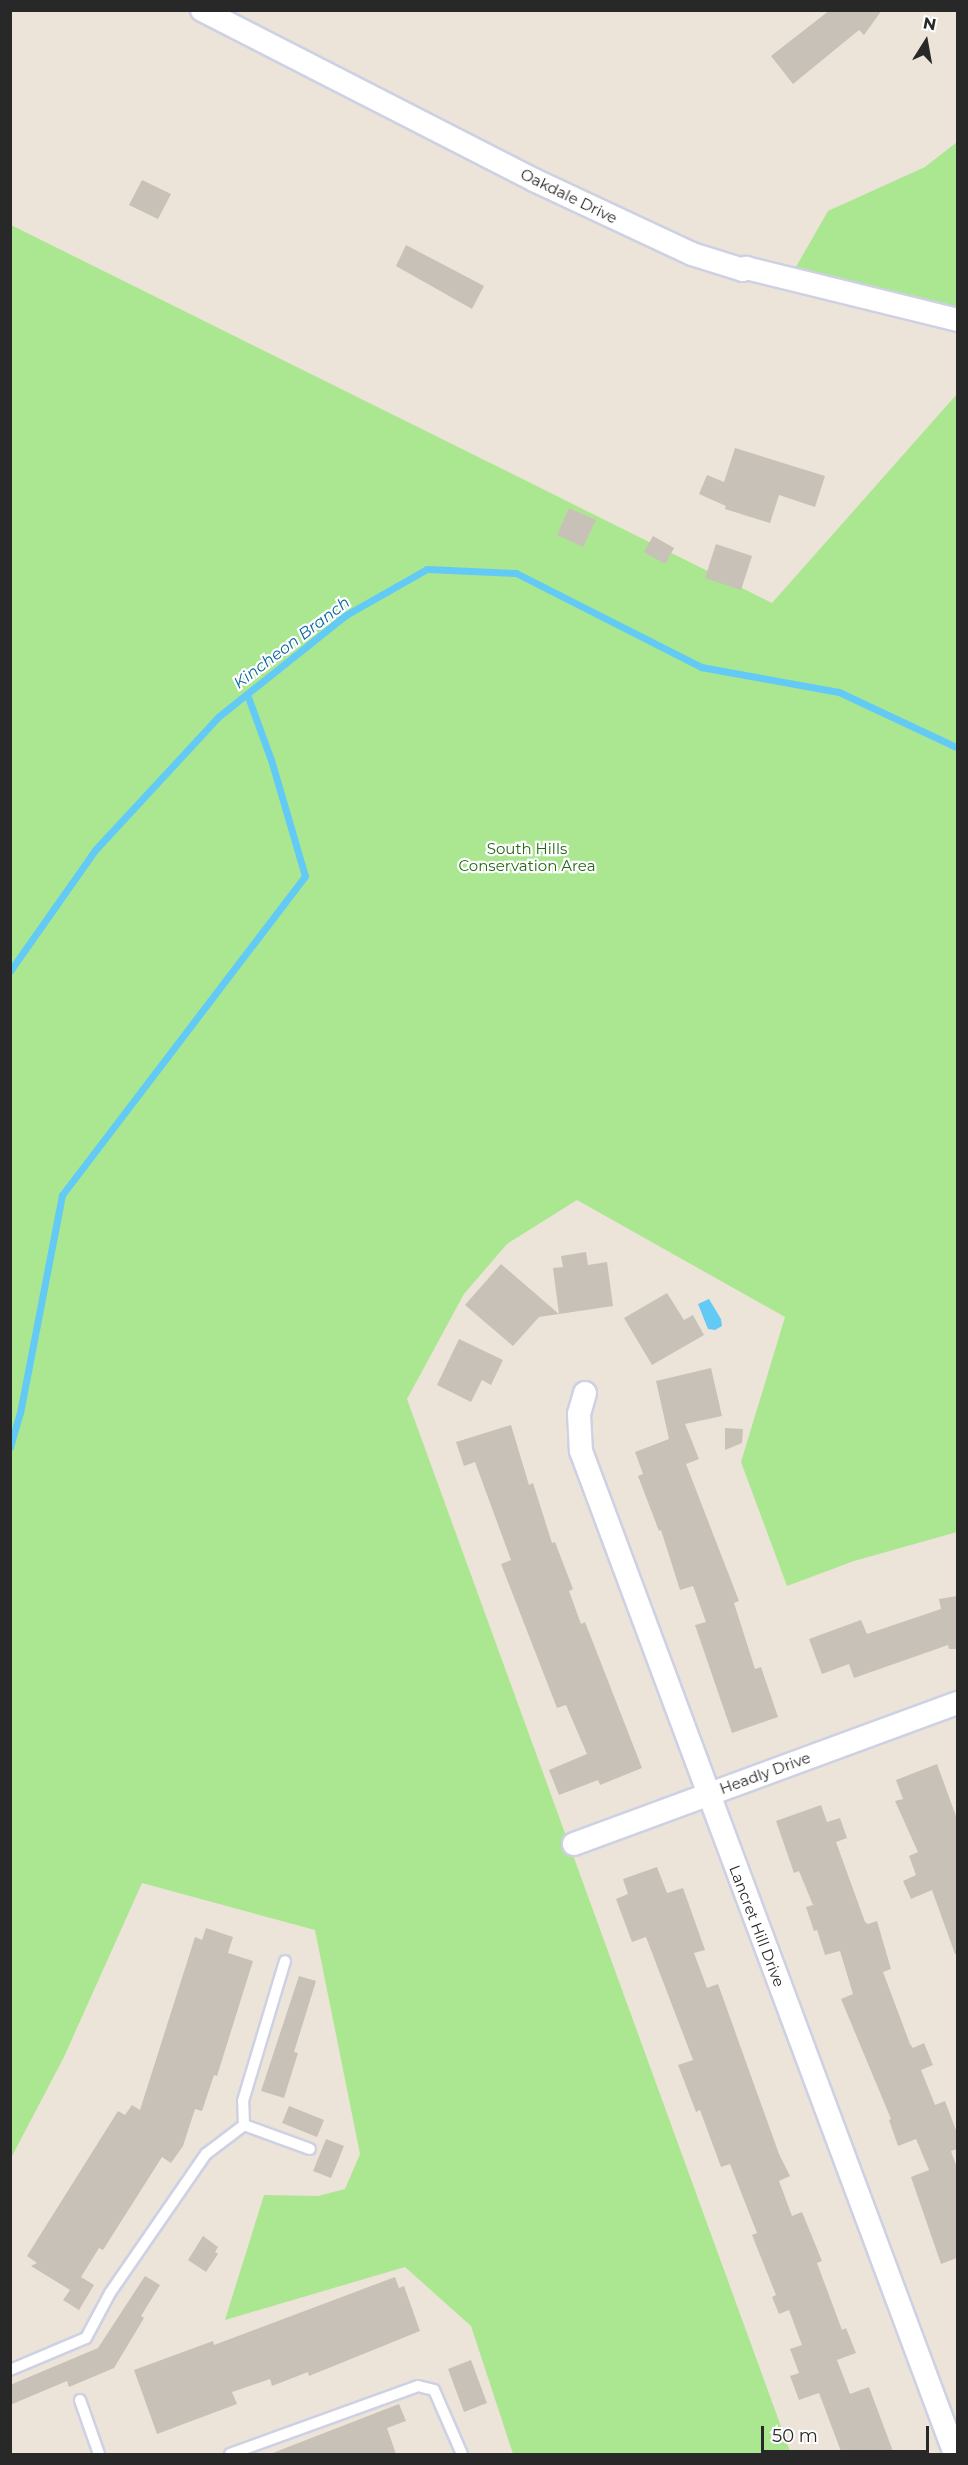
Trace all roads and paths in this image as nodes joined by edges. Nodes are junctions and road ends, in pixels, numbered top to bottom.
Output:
1 (202, 10) edge
2 (957, 320) edge
3 (585, 1394) dead end
4 (957, 1703) edge
5 (707, 1794) junction
6 (574, 1844) dead end
7 (285, 1961) dead end
8 (244, 2125) junction
9 (310, 2149) dead end
10 (10, 2370) edge
11 (80, 2400) dead end
12 (99, 2454) edge
13 (230, 2454) edge
14 (462, 2454) edge
15 (955, 2454) edge

1 - 2 street, Oakdale Drive
3 - 5 street, Lancret Hill Drive
4 - 5 street, Headly Drive
5 - 6 street, Headly Drive
5 - 15 street, Lancret Hill Drive
7 - 8 lane
8 - 9 lane
8 - 10 lane
11 - 12 lane
13 - 14 lane

